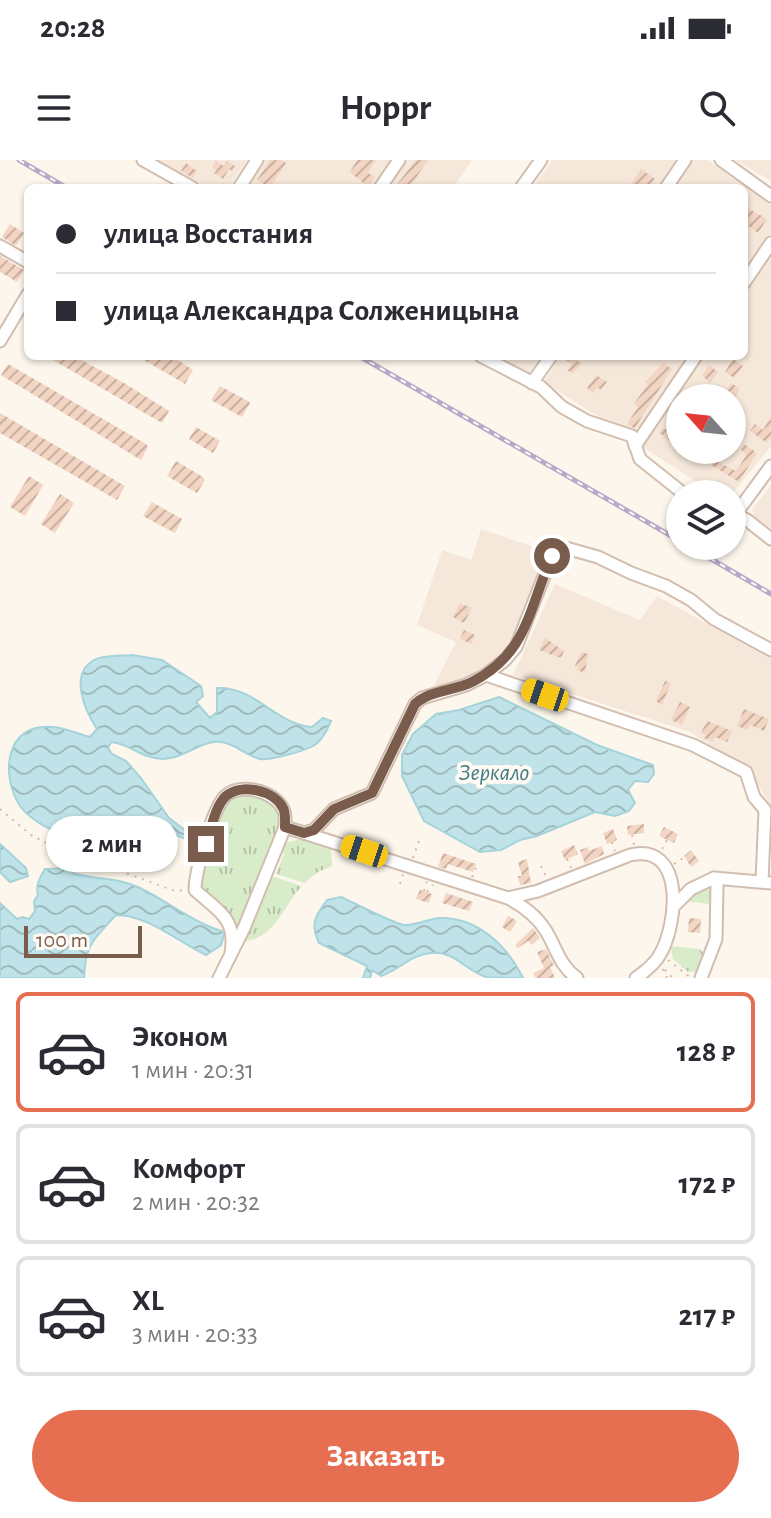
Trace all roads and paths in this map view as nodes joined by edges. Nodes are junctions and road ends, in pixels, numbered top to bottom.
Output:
1 (143, 160) edge
2 (257, 160) edge
3 (399, 160) edge
4 (541, 160) edge
5 (685, 160) edge
6 (721, 160) edge
7 (186, 184) edge
8 (242, 184) edge
9 (383, 184) edge
10 (524, 184) edge
11 (669, 184) edge
12 (771, 196) edge
13 (771, 243) edge
14 (0, 246) edge
15 (24, 260) edge
16 (748, 277) edge
17 (24, 301) edge
18 (0, 341) edge
19 (489, 360) edge
20 (548, 360) edge
21 (693, 360) edge
22 (532, 383) junction
23 (635, 446) junction
24 (771, 466) edge
25 (666, 480) edge
26 (746, 498) edge
27 (746, 522) edge
28 (771, 539) edge
29 (771, 650) edge
30 (486, 675) junction
31 (0, 809) edge
32 (768, 817) edge
33 (285, 827) junction
34 (304, 833) junction
35 (421, 835) dead end
36 (632, 835) dead end
37 (667, 840) dead end
38 (598, 851) dead end
39 (590, 853) dead end
40 (635, 854) junction
41 (657, 857) junction
42 (685, 857) dead end
43 (409, 866) junction
44 (541, 866) dead end
45 (666, 869) junction
46 (714, 878) junction
47 (766, 882) edge
48 (551, 886) junction
49 (195, 890) junction
50 (508, 898) junction
51 (674, 906) junction
52 (231, 953) junction
53 (658, 964) junction
54 (219, 978) edge
55 (577, 978) edge
56 (636, 978) edge
57 (667, 978) edge
58 (673, 978) edge
59 (691, 978) edge
60 (701, 978) edge

1 - 7 street
2 - 8 street
3 - 9 street
4 - 10 street
5 - 11 street
6 - 12 street
13 - 16 street
14 - 15 street
17 - 18 street
19 - 22 street
20 - 22 street
21 - 23 street
22 - 23 street
23 - 25 street
24 - 26 street
27 - 28 street
29 - 30 street
30 - 32 street
30 - 34 street
31 - 49 path
32 - 47 street
33 - 34 street
33 - 49 street
33 - 52 street
34 - 43 street
35 - 43 path
36 - 40 path
37 - 41 path
38 - 39 path
40 - 41 street
40 - 48 street
41 - 45 street
42 - 45 path
43 - 50 street
44 - 48 path
45 - 51 street
46 - 47 street
46 - 51 street
46 - 60 street
48 - 50 street
49 - 52 street
50 - 55 street
51 - 53 street
52 - 54 street
53 - 56 street
53 - 57 path
53 - 58 path
53 - 59 path

